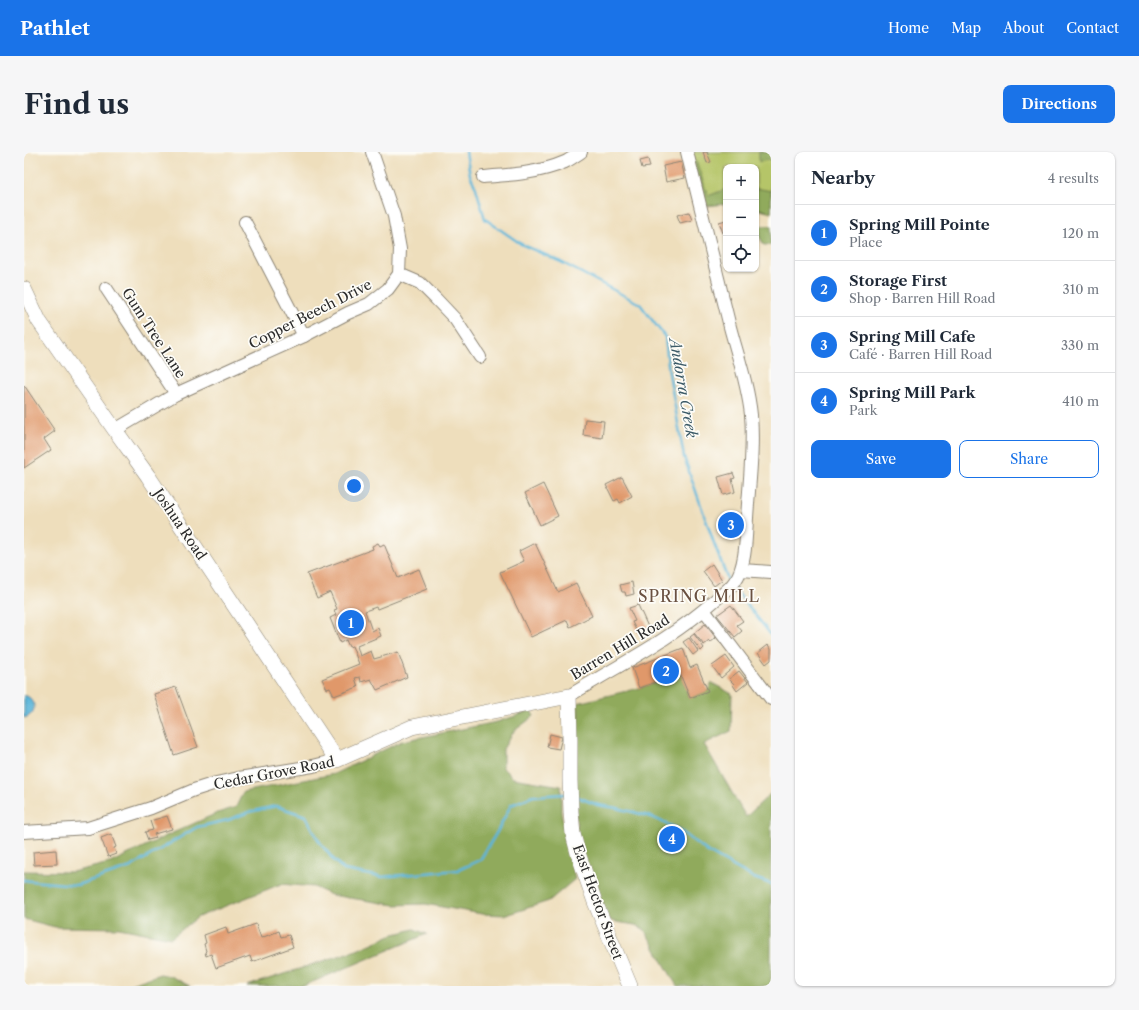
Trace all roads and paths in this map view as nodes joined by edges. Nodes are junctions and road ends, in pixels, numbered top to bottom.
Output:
1 (372, 152) edge
2 (581, 152) edge
3 (687, 152) edge
4 (483, 177) dead end
5 (245, 222) dead end
6 (399, 274) junction
7 (106, 288) dead end
8 (24, 289) edge
9 (304, 336) junction
10 (480, 357) dead end
11 (176, 394) junction
12 (115, 430) junction
13 (741, 570) junction
14 (771, 572) edge
15 (704, 610) junction
16 (568, 696) junction
17 (771, 698) edge
18 (337, 760) junction
19 (24, 832) edge
20 (630, 986) edge

1 - 6 street
2 - 4 street
3 - 13 street, Barren Hill Road
5 - 9 street
6 - 9 street, Copper Beech Drive
6 - 10 street
7 - 11 street, Gum Tree Lane
8 - 12 main road, Joshua Road
9 - 11 street, Copper Beech Drive
11 - 12 street, Copper Beech Drive
12 - 18 main road, Joshua Road
13 - 14 street
13 - 15 street, Barren Hill Road
15 - 16 street, Barren Hill Road
15 - 17 street
16 - 18 main road, Cedar Grove Road
16 - 20 main road, East Hector Street
18 - 19 street, Cedar Grove Road

